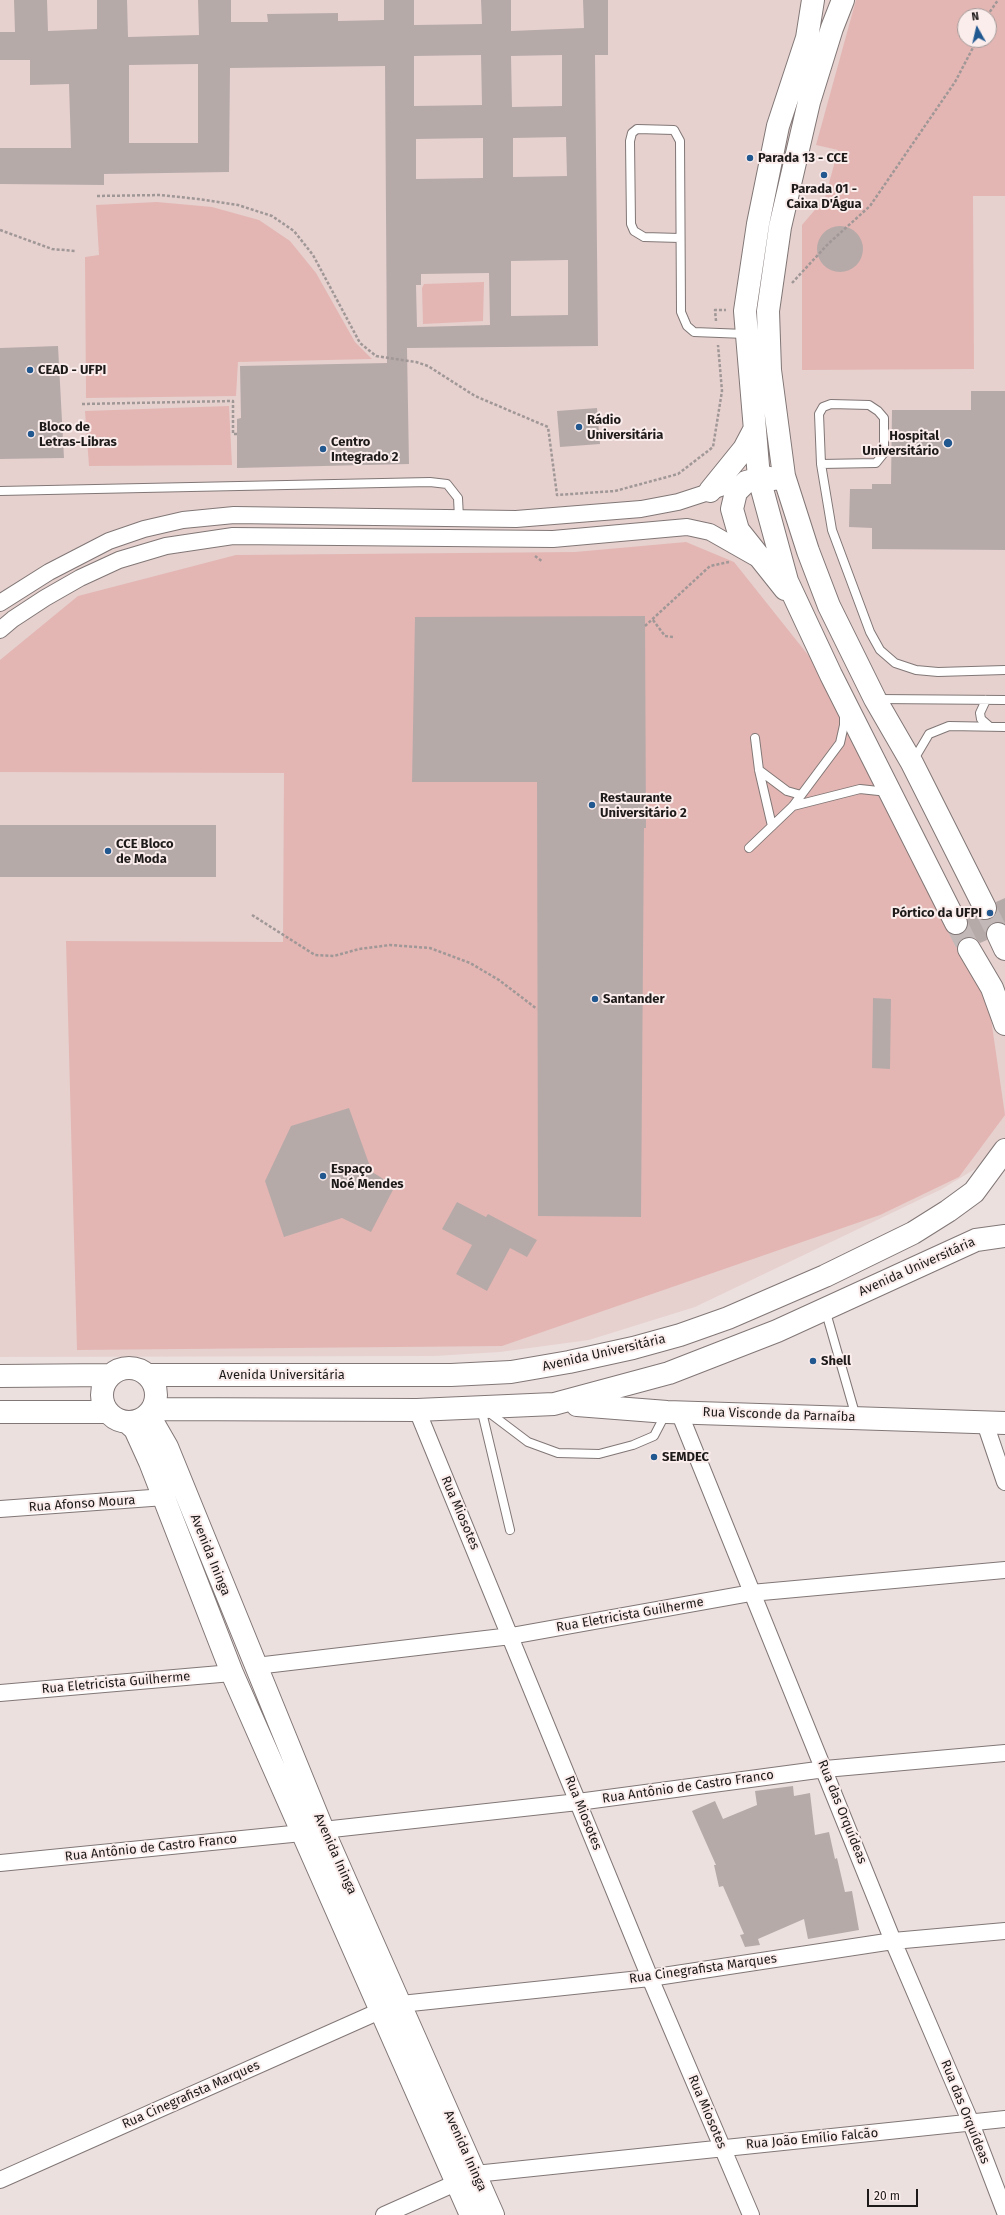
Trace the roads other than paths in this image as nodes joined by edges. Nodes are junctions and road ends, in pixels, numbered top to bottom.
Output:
1 (814, 0) edge
2 (843, 0) edge
3 (680, 238) junction
4 (746, 334) junction
5 (754, 430) junction
6 (821, 464) junction
7 (752, 480) junction
8 (789, 490) junction
9 (0, 491) edge
10 (710, 491) junction
11 (458, 518) junction
12 (763, 563) junction
13 (0, 603) edge
14 (798, 604) junction
15 (0, 630) edge
16 (1005, 670) edge
17 (843, 699) junction
18 (875, 699) junction
19 (986, 700) junction
20 (1005, 700) edge
21 (989, 726) junction
22 (1005, 726) edge
23 (755, 738) dead end
24 (912, 763) junction
25 (759, 770) junction
26 (891, 792) junction
27 (801, 795) junction
28 (793, 806) junction
29 (772, 826) junction
30 (749, 848) dead end
31 (958, 854) junction
32 (928, 867) junction
33 (985, 908) tunnel mouth
34 (956, 923) tunnel mouth
35 (969, 949) tunnel mouth
36 (1005, 1024) edge
37 (1005, 1150) edge
38 (1005, 1236) edge
39 (825, 1276) junction
40 (830, 1306) junction
41 (511, 1372) junction
42 (110, 1375) junction
43 (148, 1375) junction
44 (0, 1376) edge
45 (554, 1404) junction
46 (515, 1406) junction
47 (481, 1407) junction
48 (417, 1410) junction
49 (150, 1411) junction
50 (0, 1412) edge
51 (108, 1412) junction
52 (673, 1412) junction
53 (856, 1418) junction
54 (127, 1422) junction
55 (995, 1423) edge
56 (1005, 1482) edge
57 (174, 1494) junction
58 (0, 1509) edge
59 (510, 1530) dead end
60 (1005, 1570) edge
61 (752, 1593) junction
62 (511, 1636) junction
63 (256, 1666) junction
64 (232, 1673) junction
65 (0, 1693) edge
66 (1005, 1753) edge
67 (825, 1769) junction
68 (578, 1802) junction
69 (323, 1830) junction
70 (302, 1833) junction
71 (0, 1863) edge
72 (1005, 1931) edge
73 (893, 1941) junction
74 (650, 1978) junction
75 (391, 2007) junction
76 (1005, 2119) edge
77 (971, 2123) junction
78 (721, 2147) junction
79 (467, 2178) junction
80 (0, 2180) edge
81 (1005, 2212) edge
82 (384, 2215) edge
83 (471, 2215) edge
84 (493, 2215) edge
85 (751, 2215) edge

1 - 4 main road
2 - 8 main road
3 - 3 lane
3 - 4 lane
4 - 5 main road
5 - 7 main road
5 - 10 main road
6 - 6 lane
6 - 16 lane
7 - 8 main road
7 - 10 street
7 - 12 main road
7 - 14 main road
8 - 18 main road
9 - 11 lane
10 - 11 street
11 - 13 street
12 - 14 main road
12 - 15 street
14 - 17 main road
17 - 26 main road
17 - 27 lane
18 - 19 lane
18 - 24 main road
19 - 20 lane
19 - 21 lane
21 - 22 lane
21 - 24 lane
23 - 25 lane
24 - 31 main road
25 - 27 lane
25 - 29 lane
26 - 28 lane
26 - 32 main road
27 - 28 lane
28 - 29 lane
29 - 30 lane
31 - 32 main road
31 - 33 main road
32 - 34 main road
35 - 36 main road
37 - 39 main road, Avenida Universitária
38 - 40 main road, Avenida Universitária
39 - 40 main road
39 - 41 main road, Avenida Universitária
40 - 45 main road, Avenida Universitária
40 - 53 lane
41 - 43 main road, Avenida Universitária
41 - 46 main road
42 - 43 main road
42 - 44 main road
42 - 51 main road
43 - 49 main road
45 - 46 main road, Avenida Universitária
45 - 52 main road, Rua Visconde da Parnaíba
46 - 47 main road, Avenida Universitária
47 - 48 main road, Avenida Universitária
47 - 52 lane
47 - 59 lane
48 - 49 main road, Avenida Universitária
48 - 62 street, Rua Miosotes
49 - 54 main road
49 - 57 main road
50 - 51 main road
51 - 54 main road
52 - 53 main road, Rua Visconde da Parnaíba
52 - 61 street, Rua das Orquídeas
53 - 55 main road, Rua Visconde da Parnaíba
54 - 57 main road
55 - 56 street
57 - 58 street, Rua Afonso Moura
57 - 63 main road, Avenida Ininga
57 - 64 main road, Avenida Ininga
60 - 61 street, Rua Eletricista Guilherme
61 - 62 street, Rua Eletricista Guilherme
61 - 67 street, Rua das Orquídeas
62 - 63 street, Rua Eletricista Guilherme
62 - 68 street, Rua Miosotes
63 - 64 main road
63 - 69 main road, Avenida Ininga
64 - 65 street, Rua Eletricista Guilherme
64 - 70 main road, Avenida Ininga
66 - 67 street, Rua Antônio de Castro Franco
67 - 68 street, Rua Antônio de Castro Franco
67 - 73 street, Rua das Orquídeas
68 - 69 street, Rua Antônio de Castro Franco
68 - 74 street, Rua Miosotes
69 - 70 main road
69 - 75 main road, Avenida Ininga
70 - 71 street, Rua Antônio de Castro Franco
70 - 75 main road, Avenida Ininga
72 - 73 street, Rua Cinegrafista Marques
73 - 74 street, Rua Cinegrafista Marques
73 - 77 street, Rua das Orquídeas
74 - 75 street, Rua Cinegrafista Marques
74 - 78 street, Rua Miosotes
75 - 79 main road, Avenida Ininga
75 - 80 street, Rua Cinegrafista Marques
76 - 77 street, Rua João Emílio Falcão
77 - 78 street, Rua João Emílio Falcão
77 - 81 street, Rua das Orquídeas
78 - 79 street, Rua João Emílio Falcão
78 - 85 street, Rua Miosotes
79 - 82 street, Rua João Emílio Falcão
79 - 83 main road, Avenida Ininga
79 - 84 main road, Avenida Ininga

